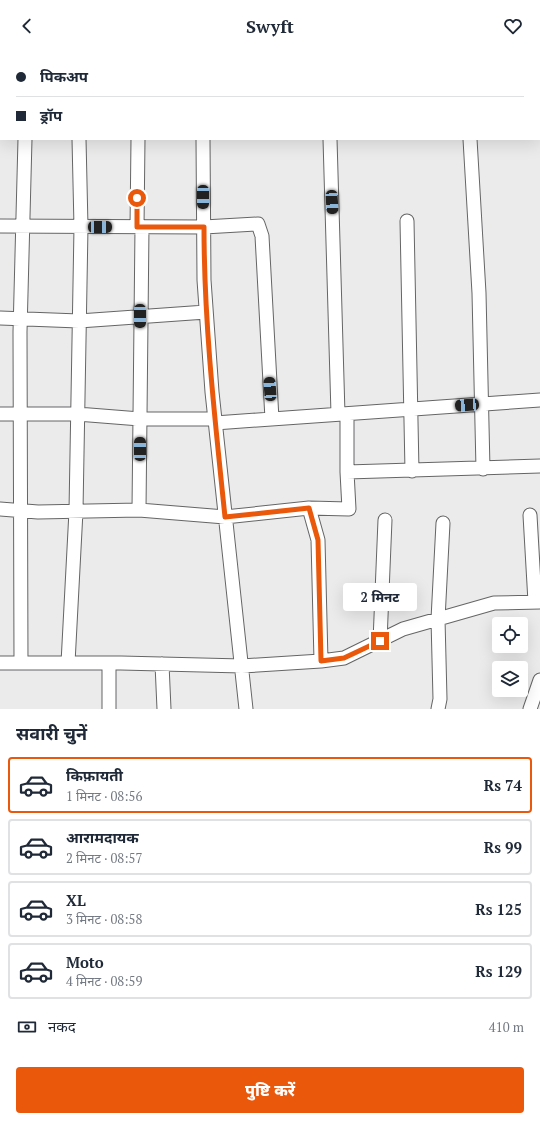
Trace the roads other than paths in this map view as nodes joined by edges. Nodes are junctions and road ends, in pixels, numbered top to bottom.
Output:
1 (25, 140) edge
2 (79, 140) edge
3 (138, 140) edge
4 (203, 140) edge
5 (330, 140) edge
6 (470, 140) edge
7 (407, 221) dead end
8 (0, 226) edge
9 (23, 227) junction
10 (82, 227) junction
11 (139, 227) junction
12 (204, 227) junction
13 (206, 312) junction
14 (140, 316) junction
15 (0, 318) edge
16 (21, 318) junction
17 (79, 321) junction
18 (540, 400) edge
19 (481, 404) junction
20 (411, 409) junction
21 (0, 414) edge
22 (20, 414) junction
23 (77, 414) junction
24 (343, 414) junction
25 (140, 419) junction
26 (272, 419) junction
27 (215, 421) junction
28 (540, 466) edge
29 (483, 469) junction
30 (412, 471) junction
31 (347, 472) junction
32 (309, 508) junction
33 (0, 509) edge
34 (139, 510) junction
35 (20, 511) junction
36 (76, 511) junction
37 (530, 515) dead end
38 (225, 517) junction
39 (385, 520) dead end
40 (443, 523) dead end
41 (538, 602) edge
42 (438, 619) junction
43 (380, 641) junction
44 (321, 661) junction
45 (0, 663) edge
46 (21, 663) junction
47 (68, 663) junction
48 (109, 663) junction
49 (162, 664) junction
50 (242, 666) junction
51 (540, 680) edge
52 (109, 709) edge
53 (164, 709) edge
54 (246, 709) edge
55 (438, 709) edge
56 (530, 709) edge

1 - 9 street
2 - 10 street
3 - 11 street
4 - 12 street
5 - 24 street
6 - 19 street
7 - 20 street
8 - 9 street
9 - 10 street
9 - 16 street
10 - 11 street
10 - 17 street
11 - 12 street
11 - 14 street
12 - 13 street
12 - 26 street
13 - 14 street
13 - 27 street
14 - 17 street
14 - 25 street
15 - 16 street
16 - 17 street
16 - 22 street
17 - 23 street
18 - 19 street
19 - 20 street
19 - 29 street
20 - 24 street
20 - 30 street
21 - 22 street
22 - 23 street
22 - 35 street
23 - 25 street
23 - 36 street
24 - 26 street
24 - 31 street
25 - 27 street
25 - 34 street
26 - 27 street
27 - 38 street
28 - 29 street
29 - 30 street
30 - 31 street
31 - 32 street
32 - 38 street
32 - 44 street
33 - 35 street
34 - 36 street
34 - 38 street
35 - 36 street
35 - 46 street
36 - 47 street
37 - 41 street
38 - 50 street
39 - 43 street
40 - 42 street
41 - 42 street
42 - 43 street
42 - 55 street
43 - 44 street
44 - 50 street
45 - 46 street
46 - 47 street
47 - 48 street
48 - 49 street
48 - 52 street
49 - 50 street
49 - 53 street
50 - 54 street
51 - 56 street

